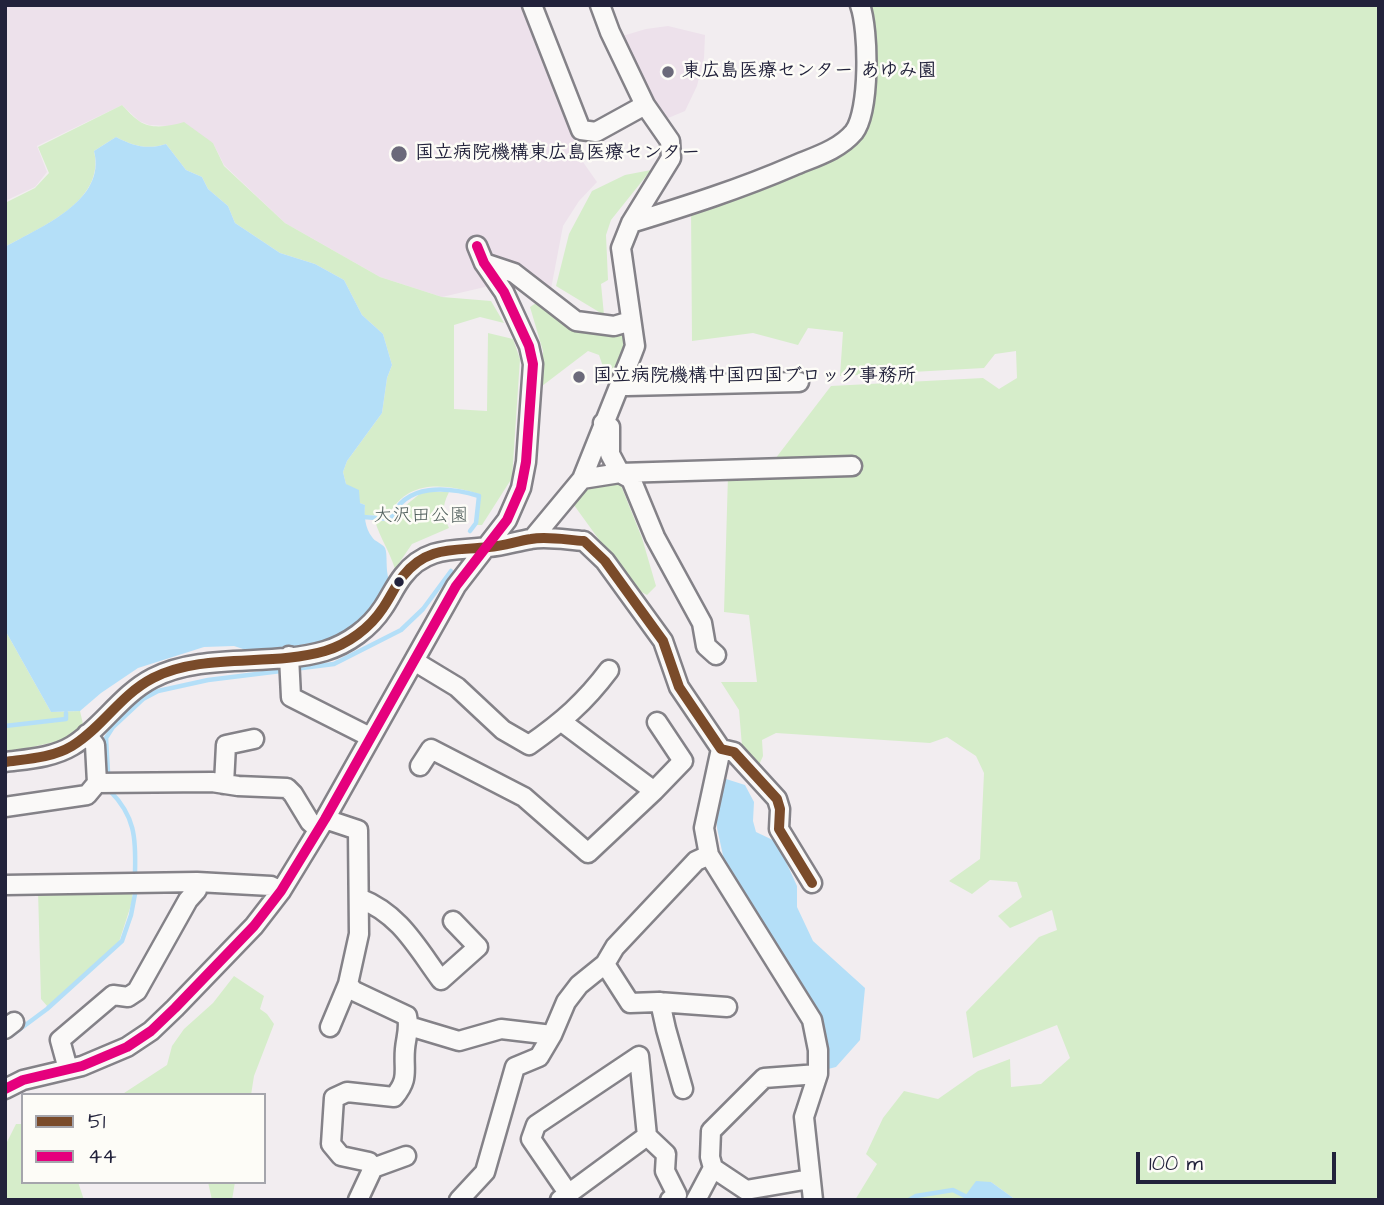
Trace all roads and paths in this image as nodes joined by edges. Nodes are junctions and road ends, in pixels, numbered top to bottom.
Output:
1 (532, 5) edge
2 (600, 5) edge
3 (860, 5) edge
4 (645, 105) junction
5 (631, 223) junction
6 (631, 321) junction
7 (620, 382) junction
8 (799, 382) dead end
9 (603, 423) junction
10 (852, 466) dead end
11 (620, 473) junction
12 (582, 479) junction
13 (533, 538) junction
14 (486, 548) junction
15 (716, 655) dead end
16 (289, 656) junction
17 (414, 661) junction
18 (608, 670) dead end
19 (562, 722) junction
20 (657, 722) dead end
21 (87, 734) junction
22 (370, 737) junction
23 (254, 739) dead end
24 (721, 749) junction
25 (5, 762) edge
26 (420, 766) dead end
27 (97, 783) junction
28 (224, 784) junction
29 (654, 791) junction
30 (5, 807) edge
31 (322, 824) junction
32 (709, 855) junction
33 (197, 883) junction
34 (812, 883) dead end
35 (5, 885) edge
36 (281, 891) junction
37 (359, 898) junction
38 (453, 920) dead end
39 (605, 964) junction
40 (348, 984) junction
41 (660, 1002) junction
42 (727, 1007) dead end
43 (409, 1026) junction
44 (330, 1027) dead end
45 (552, 1035) junction
46 (68, 1069) junction
47 (818, 1074) junction
48 (402, 1087) junction
49 (683, 1088) dead end
50 (5, 1089) edge
51 (409, 1107) dead end
52 (647, 1136) junction
53 (406, 1156) dead end
54 (373, 1168) junction
55 (713, 1168) junction
56 (810, 1179) junction
57 (564, 1196) edge
58 (358, 1200) edge
59 (459, 1200) edge
60 (670, 1200) edge
61 (696, 1200) edge
62 (813, 1200) edge

1 - 4 street
2 - 4 street
3 - 5 street
4 - 5 street
5 - 6 street
6 - 7 street
6 - 14 street
7 - 8 street
7 - 9 street
9 - 11 street
9 - 12 street
10 - 11 street
11 - 12 street
11 - 15 street
12 - 13 street
13 - 14 street
13 - 24 street
14 - 16 street
14 - 17 street
16 - 21 street
16 - 22 street
17 - 19 street
17 - 22 street
18 - 19 street
19 - 29 street
20 - 29 street
21 - 25 street
21 - 27 street
22 - 31 street
23 - 28 street
24 - 32 street
24 - 34 street
26 - 29 street
27 - 28 street
27 - 30 street
28 - 31 street
31 - 36 street
31 - 37 street
32 - 39 street
32 - 47 street
33 - 35 street
33 - 36 street
33 - 46 street
36 - 46 street
37 - 38 street
37 - 40 street
39 - 41 street
39 - 45 street
40 - 43 street
40 - 44 street
41 - 42 street
41 - 49 street
43 - 45 street
43 - 48 street
45 - 59 street
46 - 50 street
47 - 55 street
47 - 56 street
48 - 51 street
48 - 54 street
52 - 57 street
52 - 57 street
52 - 60 street
53 - 54 street
54 - 58 street
55 - 56 street
55 - 61 street
56 - 62 street

